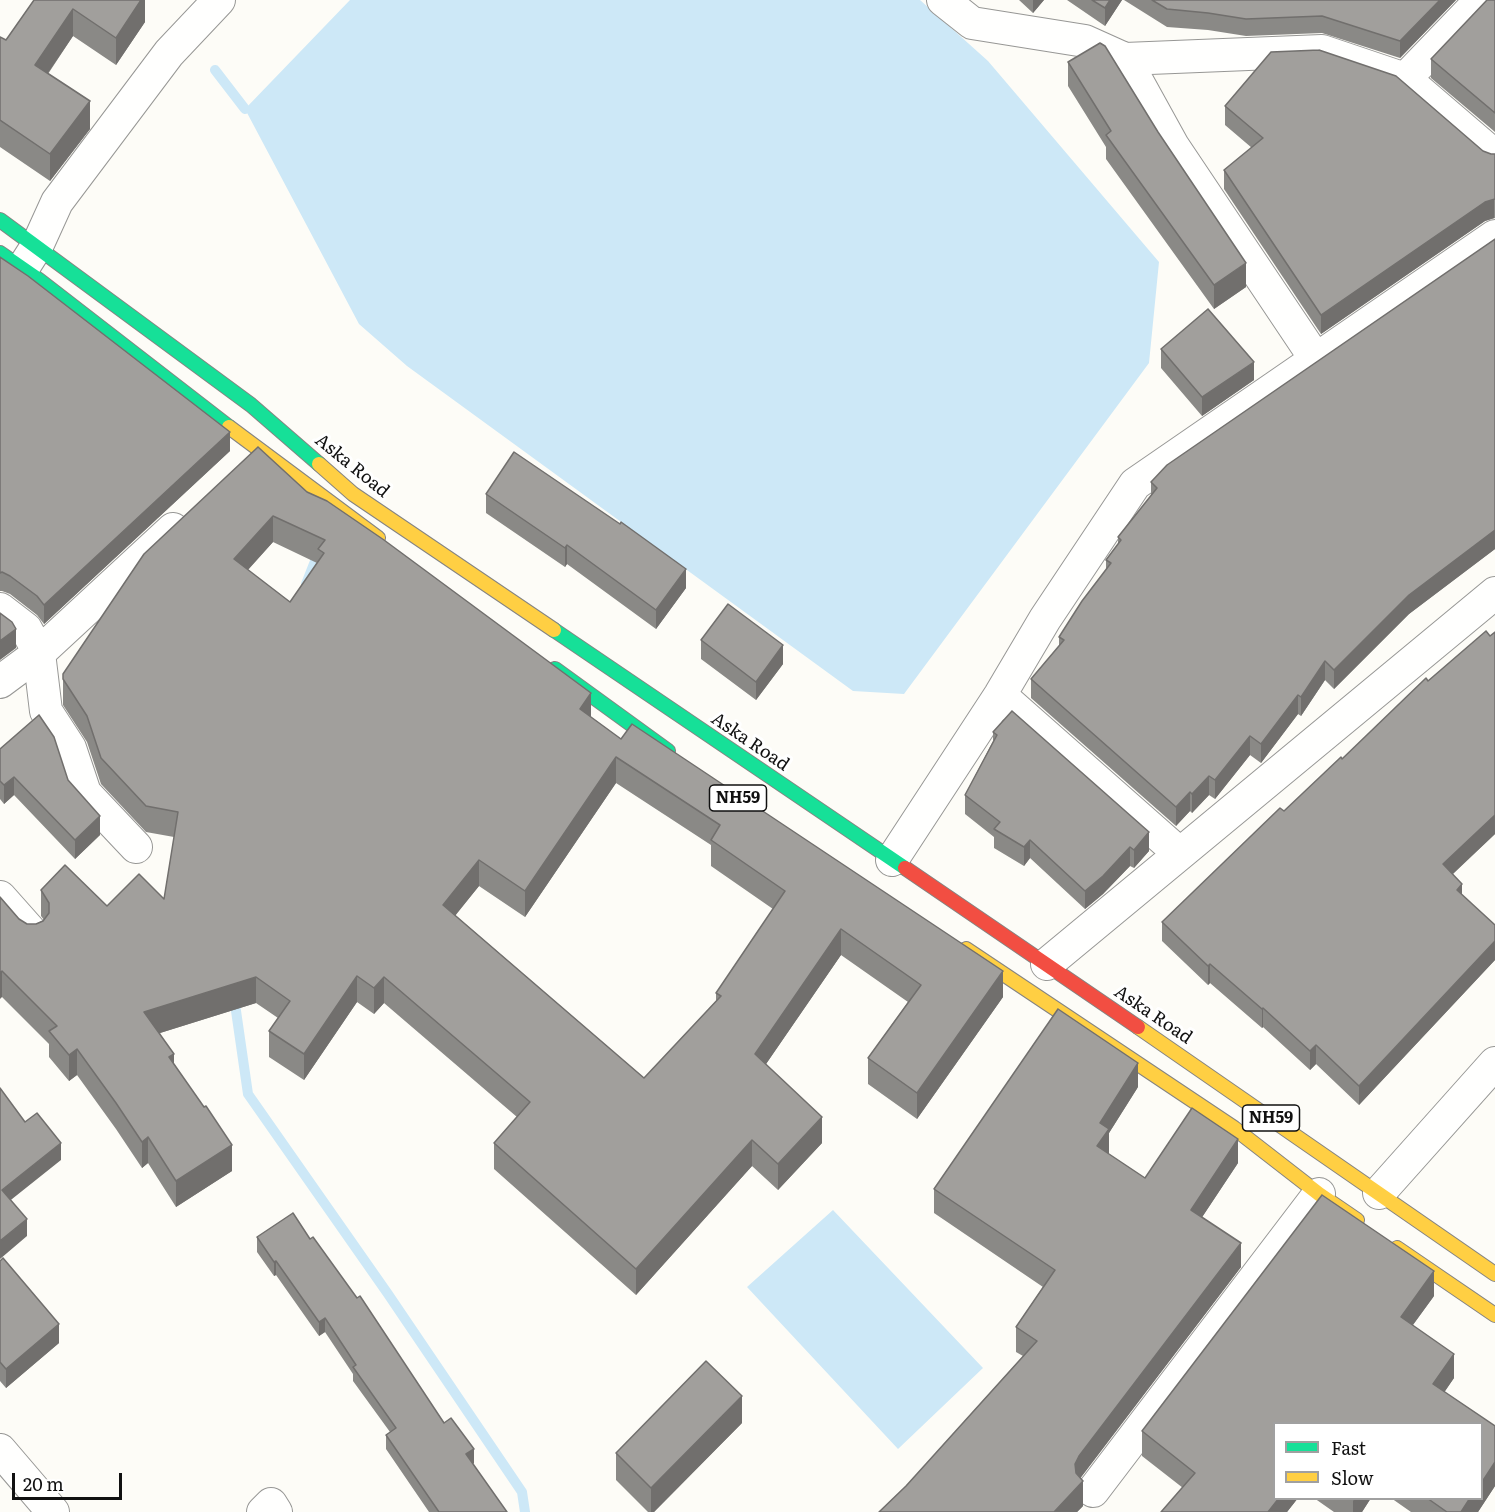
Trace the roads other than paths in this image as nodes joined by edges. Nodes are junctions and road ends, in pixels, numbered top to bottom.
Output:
1 (219, 0) edge
2 (943, 0) edge
3 (1481, 0) edge
4 (974, 12) edge
5 (1125, 59) junction
6 (1404, 79) junction
7 (1495, 156) edge
8 (0, 220) edge
9 (1495, 236) edge
10 (20, 256) edge
11 (1316, 358) junction
12 (258, 447) junction
13 (197, 506) edge
14 (386, 544) edge
15 (1495, 593) edge
16 (0, 609) edge
17 (39, 653) junction
18 (547, 663) edge
19 (0, 682) edge
20 (1000, 695) junction
21 (681, 760) edge
22 (136, 847) dead end
23 (1179, 853) junction
24 (892, 860) junction
25 (0, 897) edge
26 (32, 933) edge
27 (954, 942) edge
28 (1035, 976) junction
29 (1495, 1063) edge
30 (1379, 1193) junction
31 (1319, 1194) junction
32 (1368, 1228) edge
33 (1388, 1241) edge
34 (1495, 1274) edge
35 (1495, 1315) edge
36 (0, 1450) edge
37 (1093, 1491) dead end
38 (53, 1512) edge
39 (262, 1512) edge
40 (276, 1512) edge

1 - 10 street
2 - 4 street
3 - 6 street
4 - 5 street
5 - 6 street
5 - 11 street
6 - 7 street
8 - 10 highway, Aska Road / NH59
9 - 11 street
10 - 12 highway, NH59
10 - 12 highway, Aska Road / NH59
11 - 20 street
12 - 14 highway, NH59
12 - 24 highway, Aska Road / NH59
13 - 17 street
15 - 23 street
16 - 17 street
17 - 19 street
17 - 22 street
18 - 21 highway
20 - 23 street
20 - 24 street
23 - 28 street
24 - 28 highway, Aska Road / NH59
25 - 26 street
27 - 28 highway, NH59
28 - 30 highway, Aska Road / NH59
28 - 31 highway, NH59
29 - 30 street
30 - 34 highway, Aska Road / NH59
31 - 32 highway, NH59
31 - 37 street
33 - 35 highway
36 - 38 street
39 - 40 street

